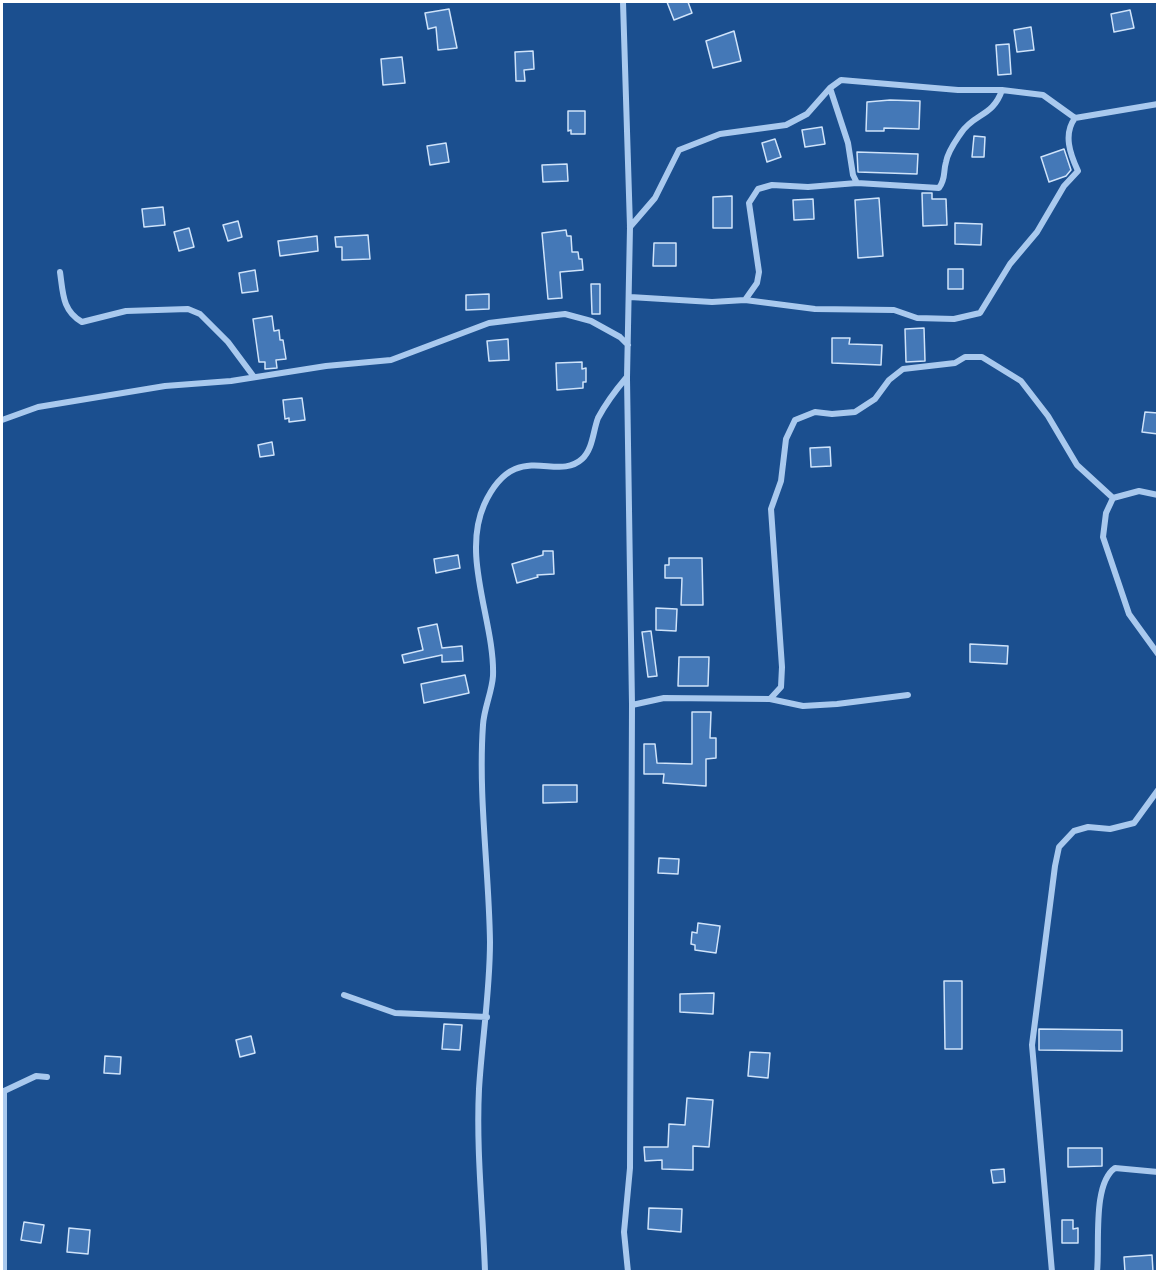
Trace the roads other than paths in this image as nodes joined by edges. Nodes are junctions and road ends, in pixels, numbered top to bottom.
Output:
1 (623, 2) edge
2 (830, 88) junction
3 (1002, 90) junction
4 (1158, 104) edge
5 (1075, 118) junction
6 (857, 183) junction
7 (630, 227) junction
8 (60, 272) dead end
9 (630, 297) junction
10 (746, 300) junction
11 (628, 345) junction
12 (254, 378) junction
13 (627, 378) junction
14 (2, 420) edge
15 (1158, 495) edge
16 (1113, 498) junction
17 (1158, 654) edge
18 (908, 695) dead end
19 (770, 699) junction
20 (632, 705) junction
21 (1158, 790) edge
22 (344, 995) dead end
23 (487, 1017) junction
24 (47, 1077) dead end
25 (3, 1092) edge
26 (1158, 1173) edge
27 (4, 1272) edge
28 (484, 1272) edge
29 (628, 1272) edge
30 (1052, 1272) edge
31 (1097, 1272) edge

1 - 7 street
2 - 3 street
2 - 6 street
2 - 7 street
3 - 5 street
3 - 6 street
4 - 5 street
5 - 10 street
6 - 10 street
7 - 9 street
8 - 12 street
9 - 10 street
9 - 11 street
11 - 12 street
11 - 13 street
12 - 14 street
13 - 20 street
13 - 23 street
15 - 16 street
16 - 17 street
16 - 19 street
18 - 19 street
19 - 20 street
20 - 29 street
21 - 30 street
22 - 23 street
23 - 28 street
24 - 25 street
25 - 27 street
26 - 31 street

